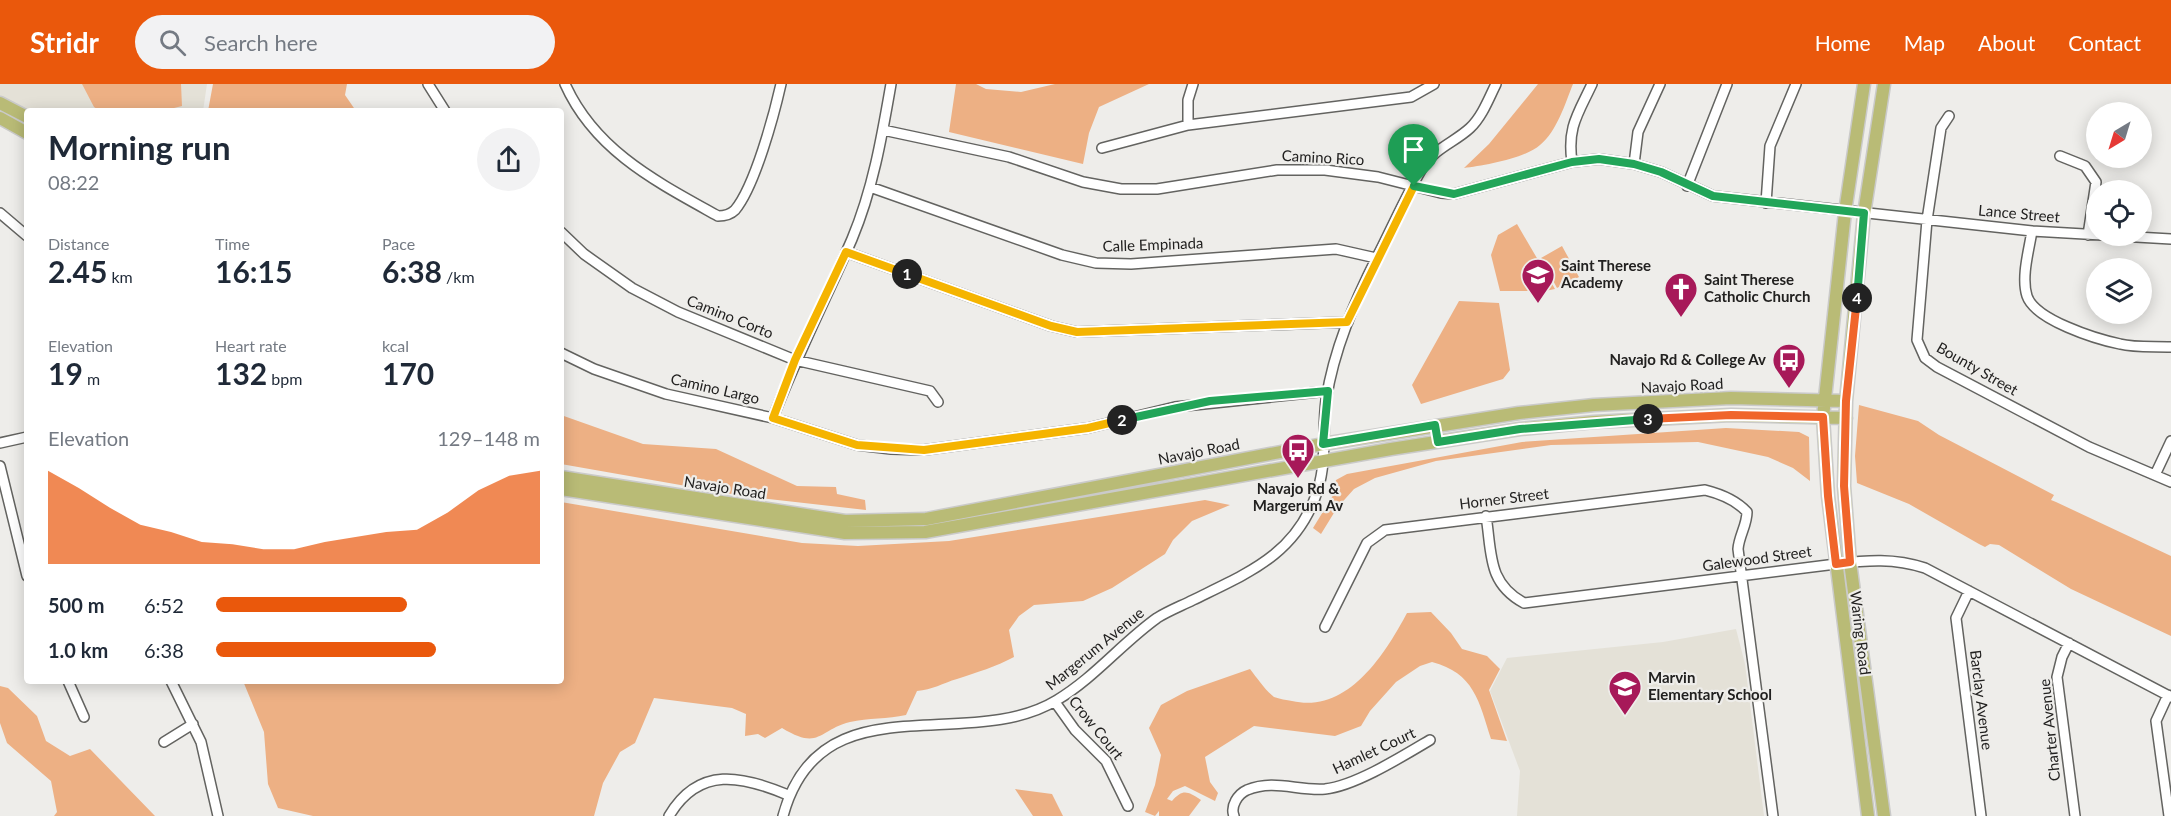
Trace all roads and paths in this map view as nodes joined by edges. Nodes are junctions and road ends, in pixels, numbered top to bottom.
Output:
1 (428, 84) edge
2 (566, 84) edge
3 (781, 84) edge
4 (891, 84) edge
5 (1193, 84) edge
6 (1434, 84) edge
7 (1496, 84) edge
8 (1592, 84) edge
9 (1660, 84) edge
10 (1727, 84) edge
11 (1796, 84) edge
12 (1864, 84) edge
13 (1884, 84) edge
14 (0, 103) edge
15 (443, 108) edge
16 (24, 115) edge
17 (1949, 116) dead end
18 (0, 118) edge
19 (1188, 125) junction
20 (883, 130) junction
21 (24, 131) edge
22 (1102, 148) dead end
23 (2060, 156) dead end
24 (1572, 162) junction
25 (1634, 164) junction
26 (2095, 180) edge
27 (1414, 186) junction
28 (1687, 186) junction
29 (870, 187) junction
30 (1766, 203) junction
31 (1845, 212) junction
32 (0, 213) edge
33 (1864, 213) junction
34 (1927, 220) junction
35 (2032, 231) junction
36 (24, 233) edge
37 (564, 235) edge
38 (2086, 236) edge
39 (2152, 238) edge
40 (2171, 239) edge
41 (846, 252) junction
42 (1376, 258) junction
43 (1347, 322) junction
44 (2171, 347) edge
45 (564, 354) edge
46 (795, 360) junction
47 (1328, 391) junction
48 (1824, 400) junction
49 (1846, 401) junction
50 (938, 402) dead end
51 (1823, 417) junction
52 (773, 418) junction
53 (1846, 418) junction
54 (1435, 425) junction
55 (24, 438) edge
56 (2171, 441) edge
57 (1438, 442) junction
58 (0, 443) edge
59 (1323, 444) junction
60 (1325, 460) junction
61 (0, 466) edge
62 (2155, 475) junction
63 (564, 477) edge
64 (2171, 482) edge
65 (564, 489) edge
66 (1486, 516) junction
67 (1850, 562) junction
68 (24, 564) edge
69 (1836, 564) junction
70 (1742, 577) junction
71 (1969, 591) junction
72 (1326, 627) dead end
73 (2069, 643) junction
74 (69, 684) edge
75 (173, 684) edge
76 (2170, 696) edge
77 (1055, 702) junction
78 (84, 717) dead end
79 (193, 724) junction
80 (1430, 741) dead end
81 (164, 742) dead end
82 (788, 795) junction
83 (1128, 806) dead end
84 (1233, 812) edge
85 (218, 816) edge
86 (669, 816) edge
87 (783, 816) edge
88 (1773, 816) edge
89 (1868, 816) edge
90 (1884, 816) edge
91 (1981, 816) edge
92 (2075, 816) edge
93 (2169, 816) edge

1 - 15 street
2 - 3 street
4 - 20 street
5 - 19 street
6 - 19 street
7 - 27 street
8 - 24 street
9 - 25 street
10 - 28 street
11 - 30 street
12 - 31 main road, Waring Road
13 - 33 main road, Waring Road
14 - 16 main road
17 - 34 street, Bounty Street
18 - 21 main road
19 - 22 street
20 - 27 street, Camino Rico
20 - 29 street
23 - 26 street
24 - 25 street, Camino Rico
24 - 27 street, Camino Rico
25 - 28 street, Camino Rico
27 - 42 street
28 - 30 street, Camino Rico
29 - 41 street
29 - 42 street, Calle Empinada
30 - 31 street, Camino Rico
31 - 33 street, Camino Rico
31 - 48 main road, Waring Road
32 - 36 street
33 - 34 street, Lance Street
33 - 49 main road, Waring Road
34 - 35 street, Lance Street
34 - 62 street, Bounty Street
35 - 38 street, Lance Street
35 - 44 street
37 - 46 street, Camino Corto
39 - 40 street, Lance Street
41 - 43 street
41 - 46 street
42 - 43 street
43 - 47 street
45 - 52 street, Camino Largo
46 - 50 street, Camino Corto
46 - 52 street
47 - 52 street, Camino Largo
47 - 59 street
48 - 49 main road, Navajo Road
48 - 51 main road, Waring Road
48 - 54 main road, Navajo Road
49 - 53 main road, Waring Road
51 - 53 main road, Navajo Road
51 - 57 main road, Navajo Road
51 - 69 main road, Waring Road
53 - 67 main road, Waring Road
54 - 57 main road
54 - 59 main road, Navajo Road
55 - 58 street
56 - 62 street
57 - 60 main road, Navajo Road
59 - 60 street
59 - 63 main road, Navajo Road
60 - 65 main road, Navajo Road
60 - 77 street, Margerum Avenue
61 - 68 street
62 - 64 street, Bounty Street
66 - 70 street, Galewood Street
66 - 70 street, Horner Street
66 - 72 street, Horner Street
67 - 69 street, Galewood Street
67 - 71 street, Galewood Street
67 - 90 main road, Waring Road
69 - 70 street, Galewood Street
69 - 89 main road, Waring Road
70 - 88 street
71 - 73 street, Galewood Street
71 - 91 street, Barclay Avenue
73 - 76 street, Galewood Street
73 - 92 street, Charter Avenue
74 - 78 street
75 - 79 street
76 - 93 street
77 - 82 street, Margerum Avenue
77 - 83 street, Crow Court
79 - 81 street
79 - 85 street
80 - 84 street, Hamlet Court
82 - 86 street
82 - 87 street, Margerum Avenue

